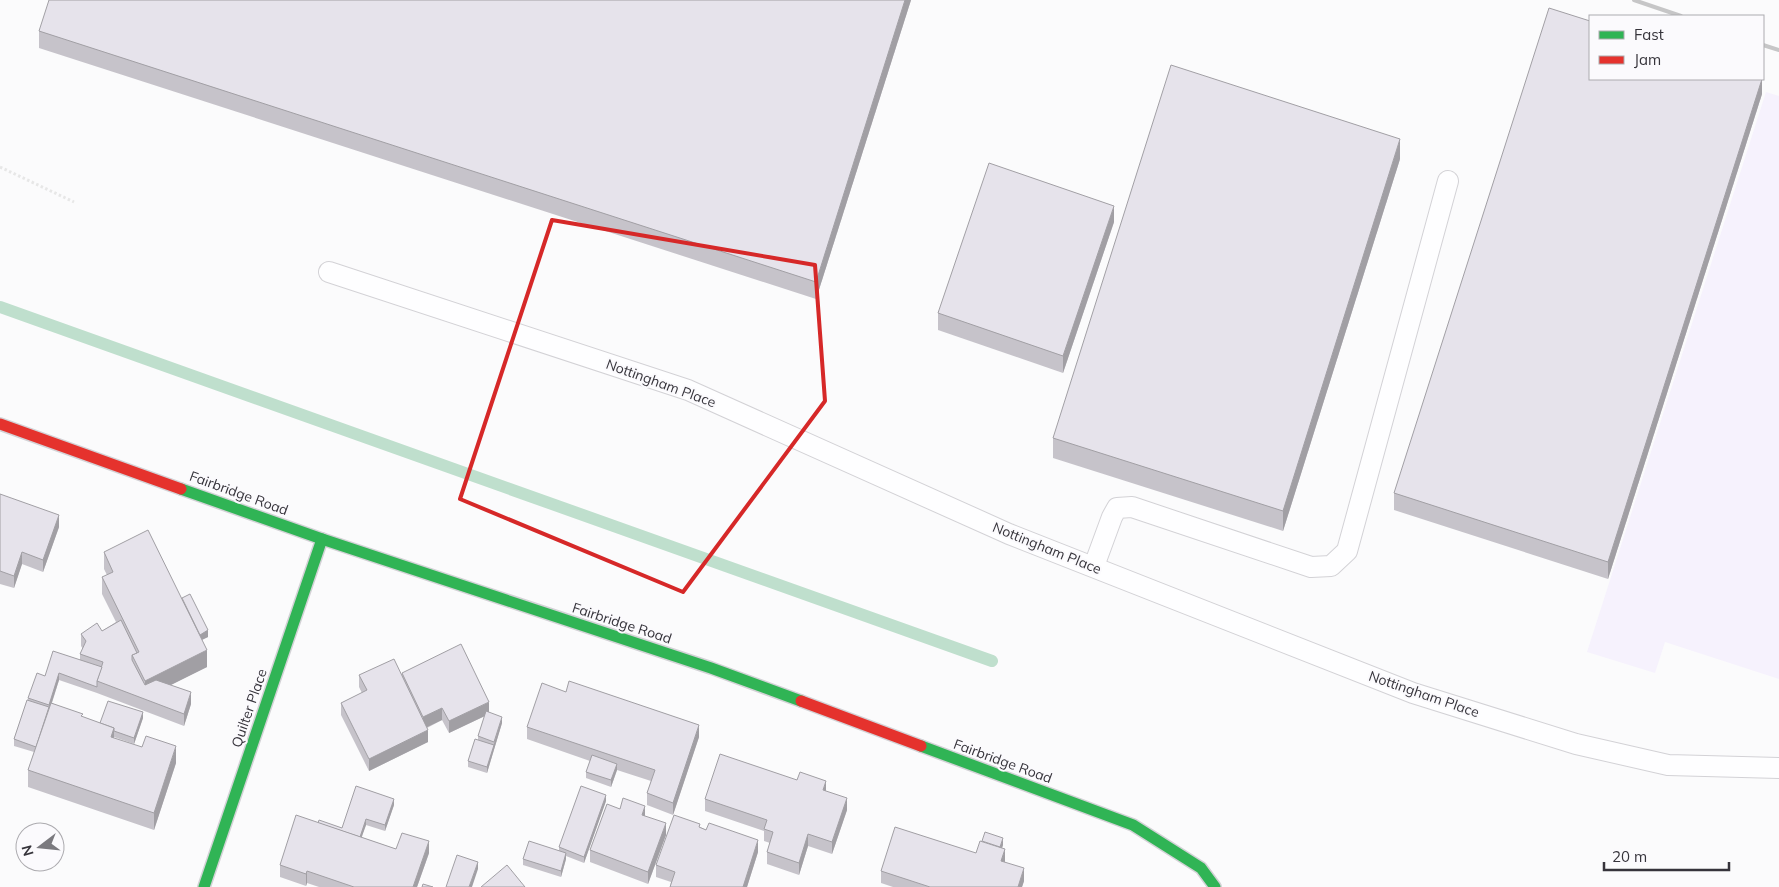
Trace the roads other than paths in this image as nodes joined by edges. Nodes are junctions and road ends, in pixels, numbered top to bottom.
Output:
1 (1448, 181) dead end
2 (329, 272) dead end
3 (0, 424) edge
4 (322, 539) junction
5 (1094, 566) junction
6 (1779, 768) edge
7 (204, 887) edge
8 (1215, 887) edge

1 - 5 lane
2 - 5 lane, Nottingham Place
3 - 4 street, Fairbridge Road
4 - 7 street, Quilter Place
4 - 8 street, Fairbridge Road
5 - 6 lane, Nottingham Place

